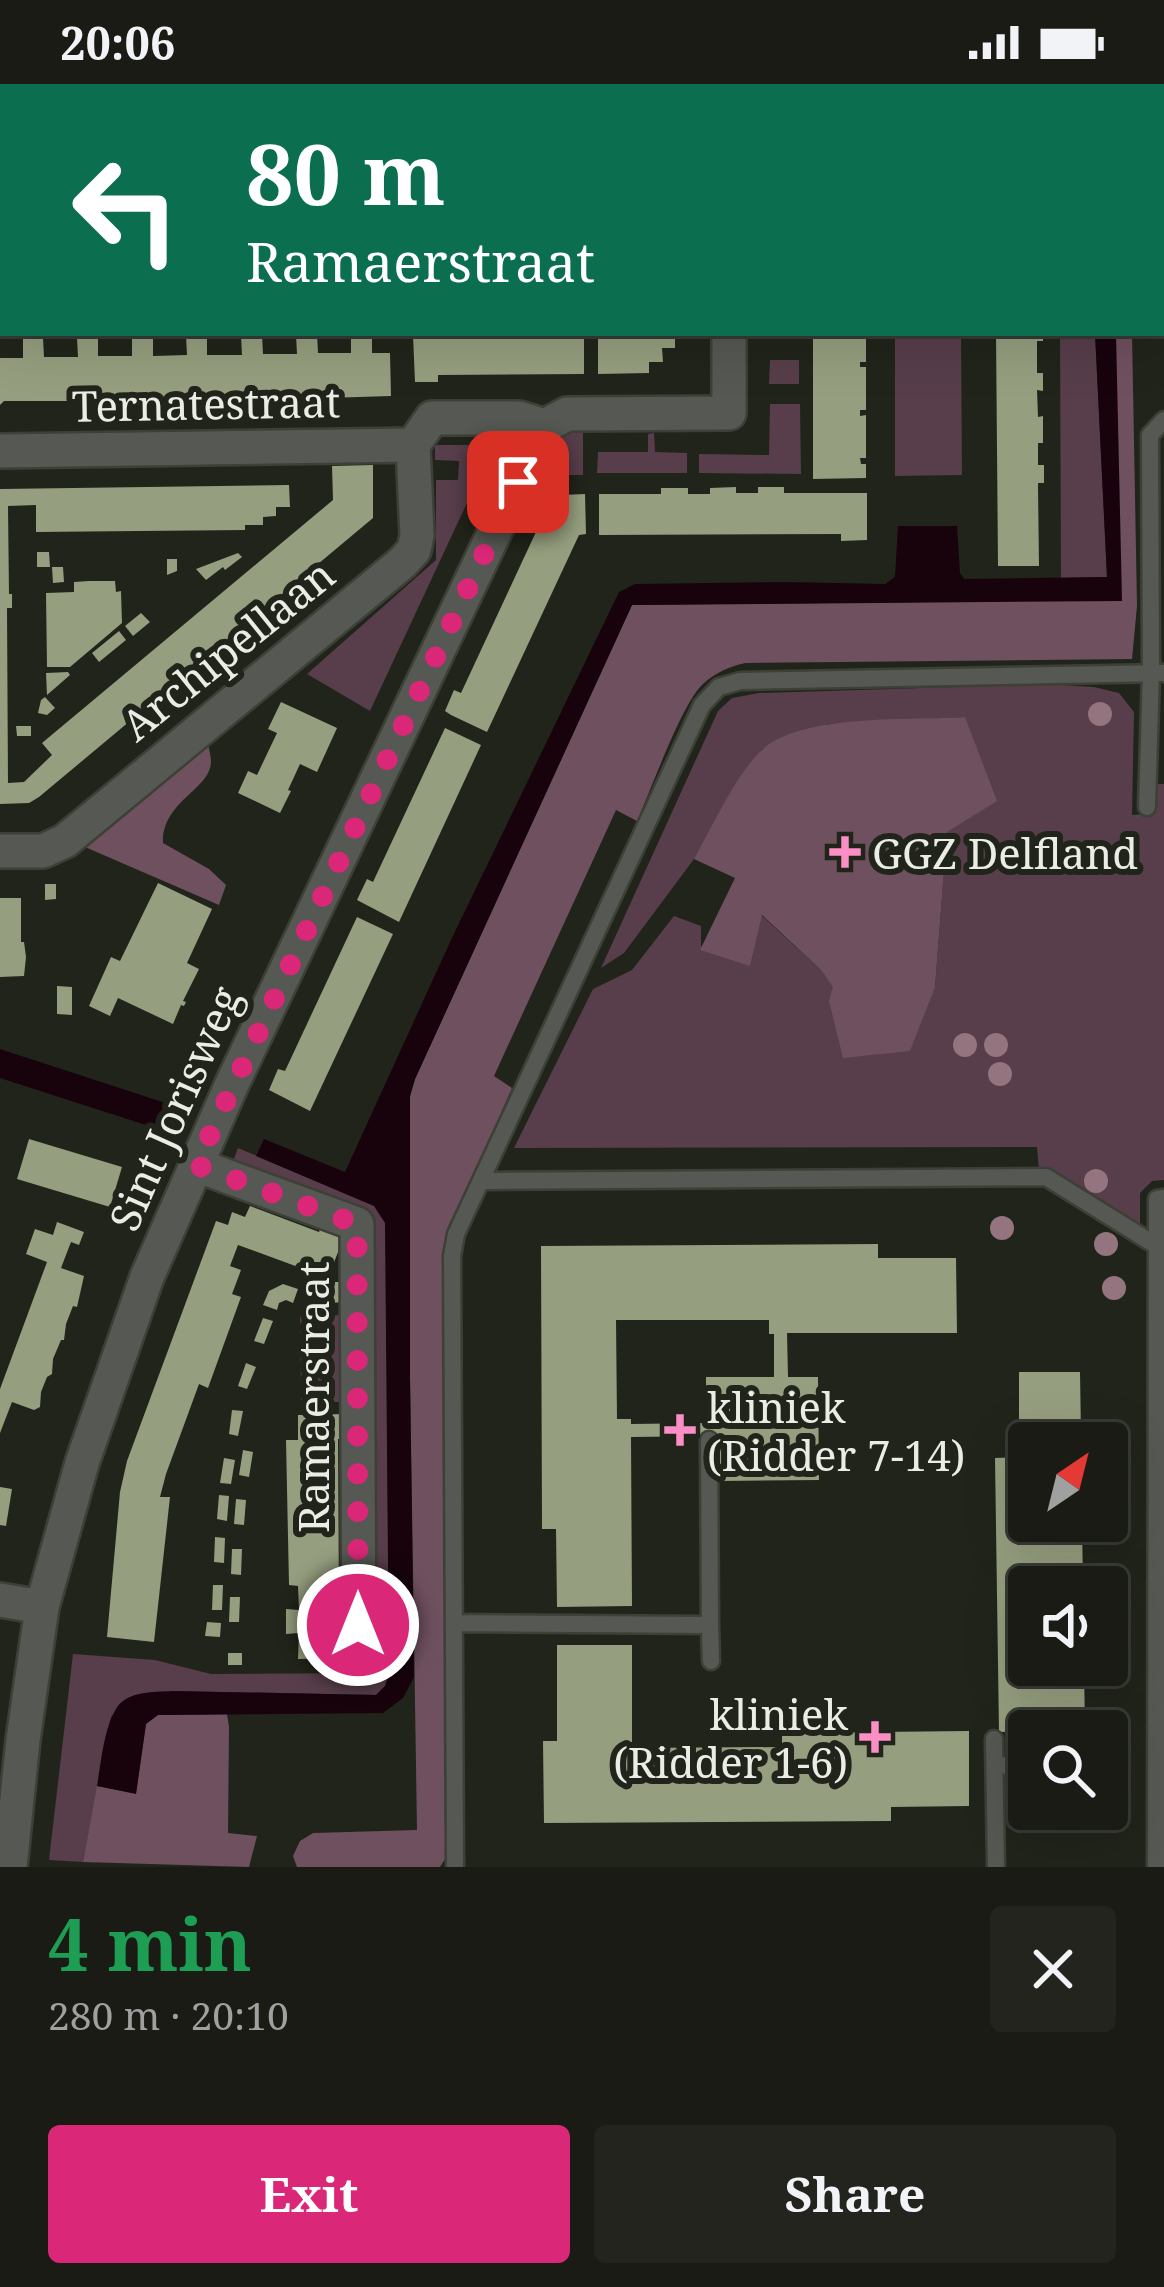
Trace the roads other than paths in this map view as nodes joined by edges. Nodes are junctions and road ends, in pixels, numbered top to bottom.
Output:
1 (729, 336) edge
2 (1164, 420) edge
3 (544, 426) junction
4 (413, 445) junction
5 (0, 451) edge
6 (1158, 672) edge
7 (1147, 806) dead end
8 (0, 851) edge
9 (196, 1165) junction
10 (482, 1181) junction
11 (1164, 1198) edge
12 (1157, 1246) junction
13 (710, 1440) dead end
14 (0, 1600) edge
15 (42, 1607) junction
16 (454, 1623) junction
17 (710, 1625) junction
18 (711, 1661) dead end
19 (359, 1668) dead end
20 (994, 1739) dead end
21 (994, 1765) junction
22 (1008, 1765) edge
23 (10, 1867) edge
24 (455, 1867) edge
25 (996, 1867) edge
26 (1156, 1867) edge

1 - 3 street
2 - 6 lane
3 - 4 street
3 - 9 street, Sint Jorisweg
4 - 5 street, Ternatestraat
4 - 8 street, Archipellaan
6 - 7 lane
6 - 10 lane
9 - 15 street, Sint Jorisweg
9 - 19 street, Ramaerstraat
10 - 12 lane
10 - 16 lane
11 - 12 lane
12 - 26 lane
13 - 17 lane
14 - 15 street
15 - 23 street, Sint Jorisweg
16 - 17 lane
16 - 24 lane
17 - 18 lane
20 - 21 lane
21 - 22 lane
21 - 25 lane

